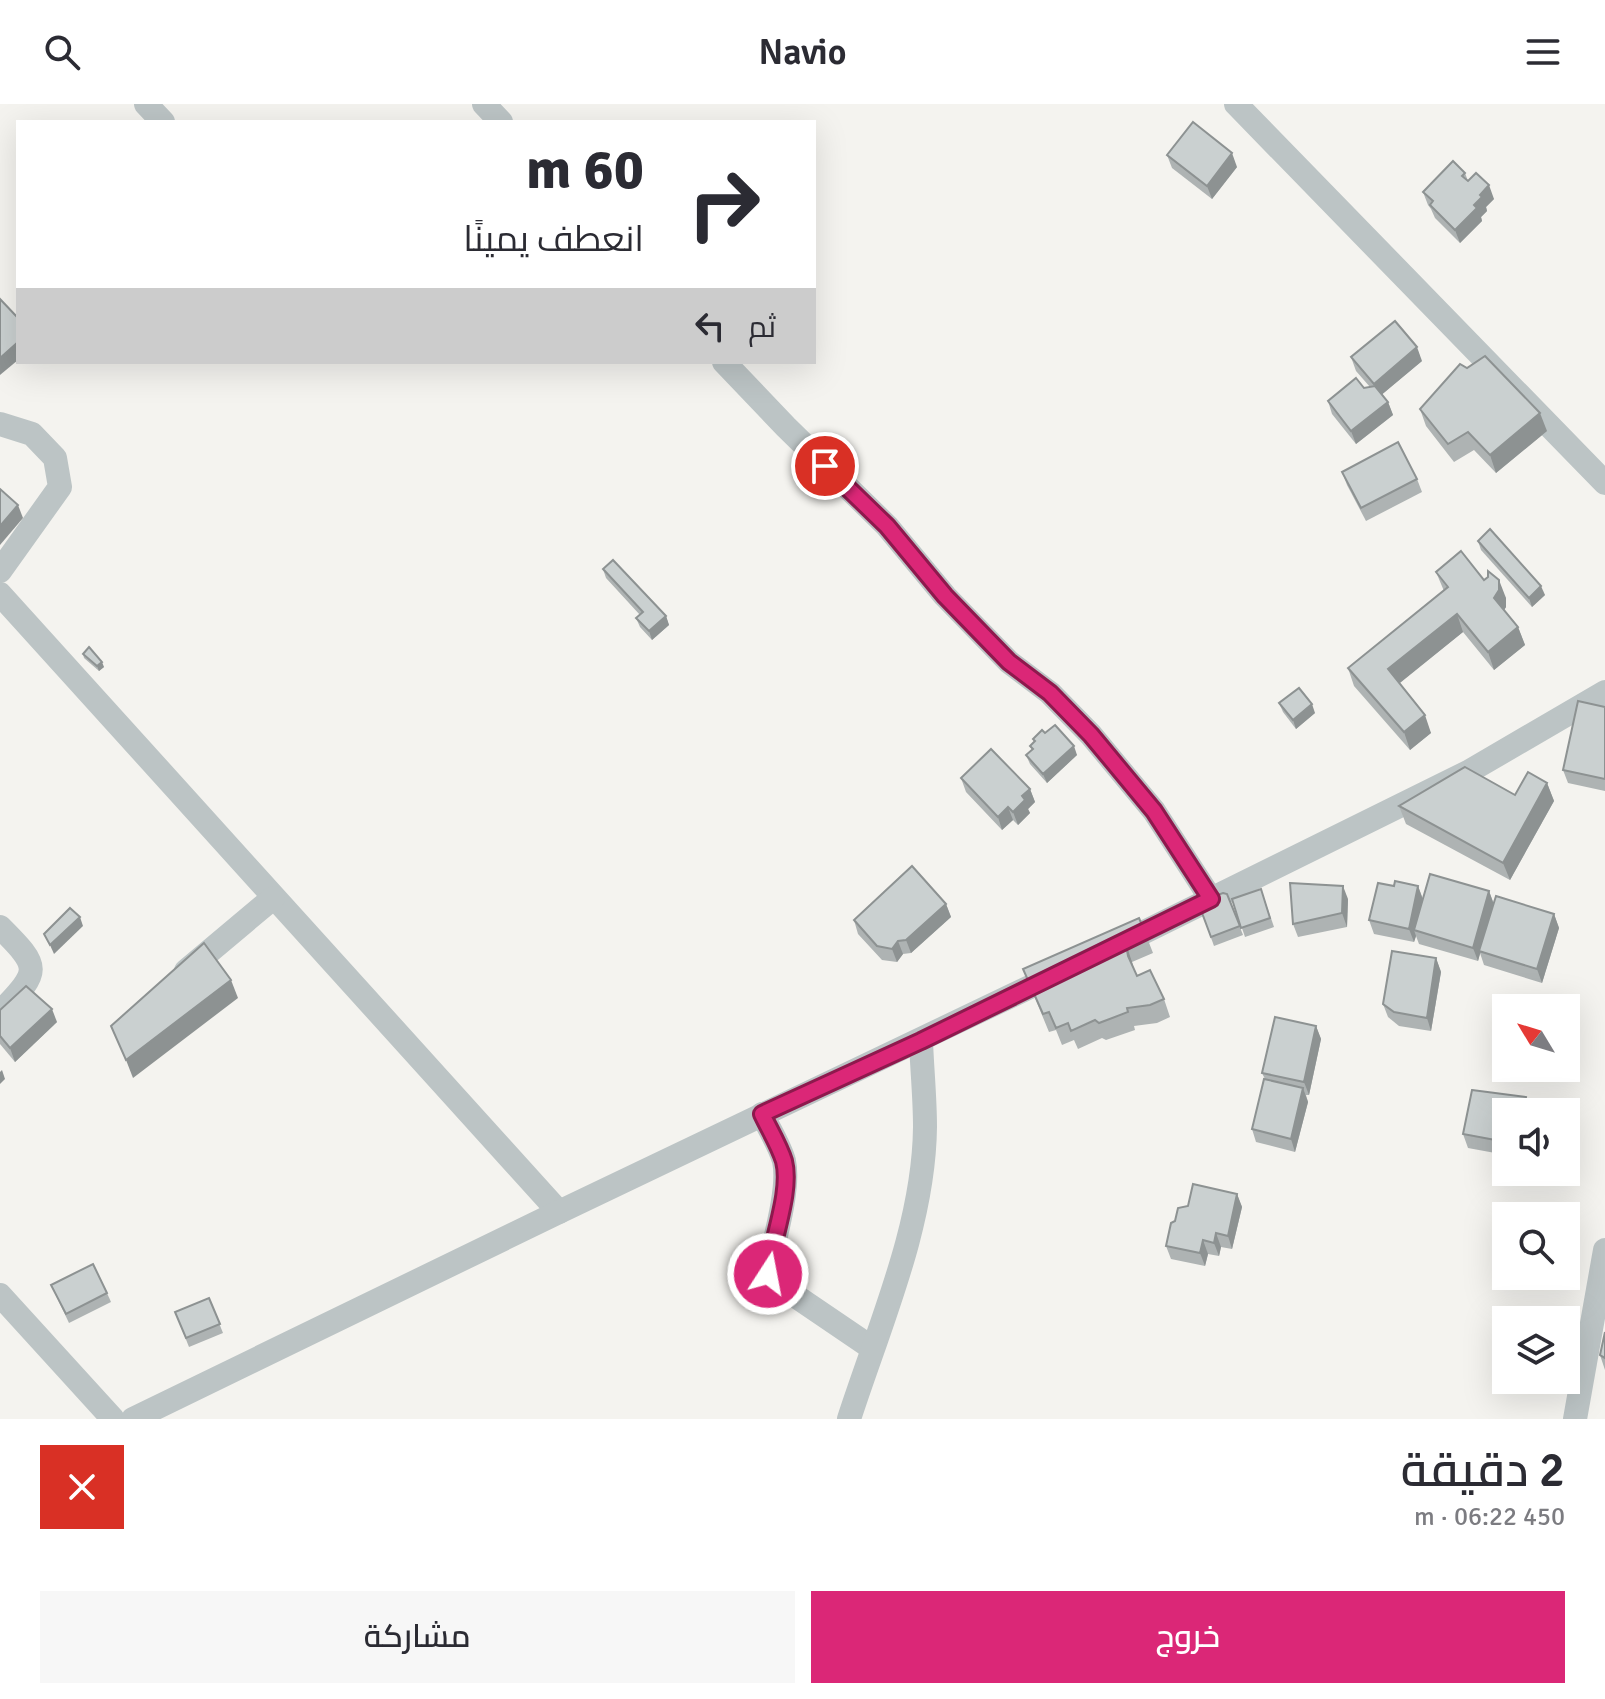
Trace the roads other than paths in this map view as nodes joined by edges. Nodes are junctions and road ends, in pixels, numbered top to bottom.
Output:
1 (146, 104) edge
2 (484, 104) edge
3 (1236, 104) edge
4 (161, 120) edge
5 (499, 120) edge
6 (726, 364) edge
7 (0, 424) edge
8 (1605, 483) edge
9 (0, 571) edge
10 (0, 594) edge
11 (1605, 692) edge
12 (273, 898) junction
13 (1211, 899) junction
14 (0, 927) edge
15 (1101, 953) edge
16 (1073, 966) edge
17 (169, 986) edge
18 (0, 1013) edge
19 (921, 1041) junction
20 (762, 1114) junction
21 (559, 1212) junction
22 (1603, 1266) edge
23 (0, 1295) edge
24 (872, 1348) junction
25 (113, 1419) edge
26 (133, 1419) edge
27 (849, 1419) edge
28 (1575, 1419) edge

1 - 4 street
2 - 5 street
3 - 8 street
6 - 13 street
7 - 9 street
10 - 12 street
11 - 13 street
12 - 17 street
12 - 21 street
13 - 15 street
14 - 18 street
16 - 19 street
19 - 20 street
19 - 24 street
20 - 21 street
20 - 24 street
21 - 26 street
22 - 28 street
23 - 25 street
24 - 27 street

